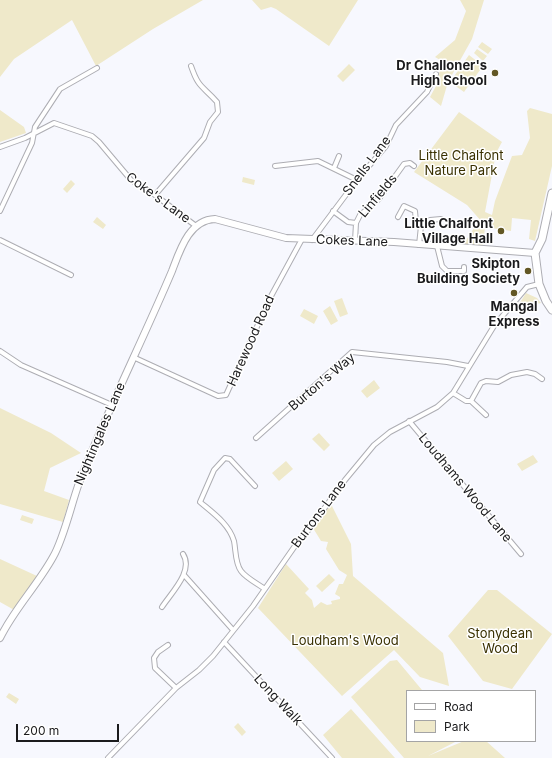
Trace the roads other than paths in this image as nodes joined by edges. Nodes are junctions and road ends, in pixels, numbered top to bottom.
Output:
1 (192, 66) dead end
2 (97, 68) dead end
3 (436, 74) dead end
4 (34, 134) junction
5 (0, 147) edge
6 (339, 156) dead end
7 (275, 166) dead end
8 (414, 166) dead end
9 (334, 168) junction
10 (357, 180) junction
11 (552, 193) edge
12 (155, 195) junction
13 (0, 211) edge
14 (333, 211) junction
15 (398, 217) dead end
16 (441, 219) dead end
17 (356, 223) junction
18 (196, 226) junction
19 (421, 226) junction
20 (302, 239) junction
21 (0, 240) edge
22 (312, 240) junction
23 (355, 241) junction
24 (419, 245) junction
25 (438, 246) junction
26 (535, 253) junction
27 (464, 271) dead end
28 (71, 276) dead end
29 (539, 284) junction
30 (552, 310) edge
31 (0, 351) edge
32 (133, 357) junction
33 (468, 366) junction
34 (542, 379) dead end
35 (453, 393) junction
36 (471, 401) junction
37 (112, 405) junction
38 (486, 415) dead end
39 (409, 421) junction
40 (256, 438) dead end
41 (255, 486) dead end
42 (183, 554) dead end
43 (521, 554) dead end
44 (184, 575) junction
45 (265, 589) junction
46 (162, 607) dead end
47 (233, 630) junction
48 (0, 638) edge
49 (224, 642) junction
50 (168, 645) dead end
51 (176, 688) junction
52 (108, 758) edge
53 (332, 758) edge

1 - 12 street
2 - 4 street
3 - 10 street, Snells Lane
4 - 5 street, Coke's Lane
4 - 12 street, Coke's Lane
4 - 13 street
6 - 9 street
7 - 9 street
8 - 17 street, Linfields
9 - 10 street
10 - 14 street, Snells Lane
11 - 26 main road
12 - 18 street, Coke's Lane
14 - 17 street
14 - 22 street, Snells Lane
15 - 19 street
16 - 19 street
17 - 23 street, Linfields
18 - 20 main road, Cokes Lane
18 - 32 main road, Nightingales Lane
19 - 24 street
20 - 22 main road, Cokes Lane
20 - 32 street, Harewood Road
21 - 28 street
22 - 23 main road, Cokes Lane
23 - 24 main road, Cokes Lane
24 - 25 main road, Cokes Lane
25 - 26 main road, Cokes Lane
25 - 27 street
26 - 29 main road
29 - 30 main road
29 - 33 street, Burtons Lane
31 - 37 street
32 - 37 main road, Nightingales Lane
33 - 35 street, Burtons Lane
33 - 40 street, Burton's Way
34 - 36 street
35 - 36 street
35 - 39 street, Burtons Lane
36 - 38 street
37 - 48 main road, Nightingales Lane
39 - 43 street, Loudhams Wood Lane
39 - 45 street, Burtons Lane
41 - 45 street
42 - 44 street
44 - 46 street
44 - 47 street
45 - 47 street, Burtons Lane
47 - 49 street, Burtons Lane
49 - 51 street, Burtons Lane
49 - 53 street, Long Walk
50 - 51 street
51 - 52 street, Burtons Lane

